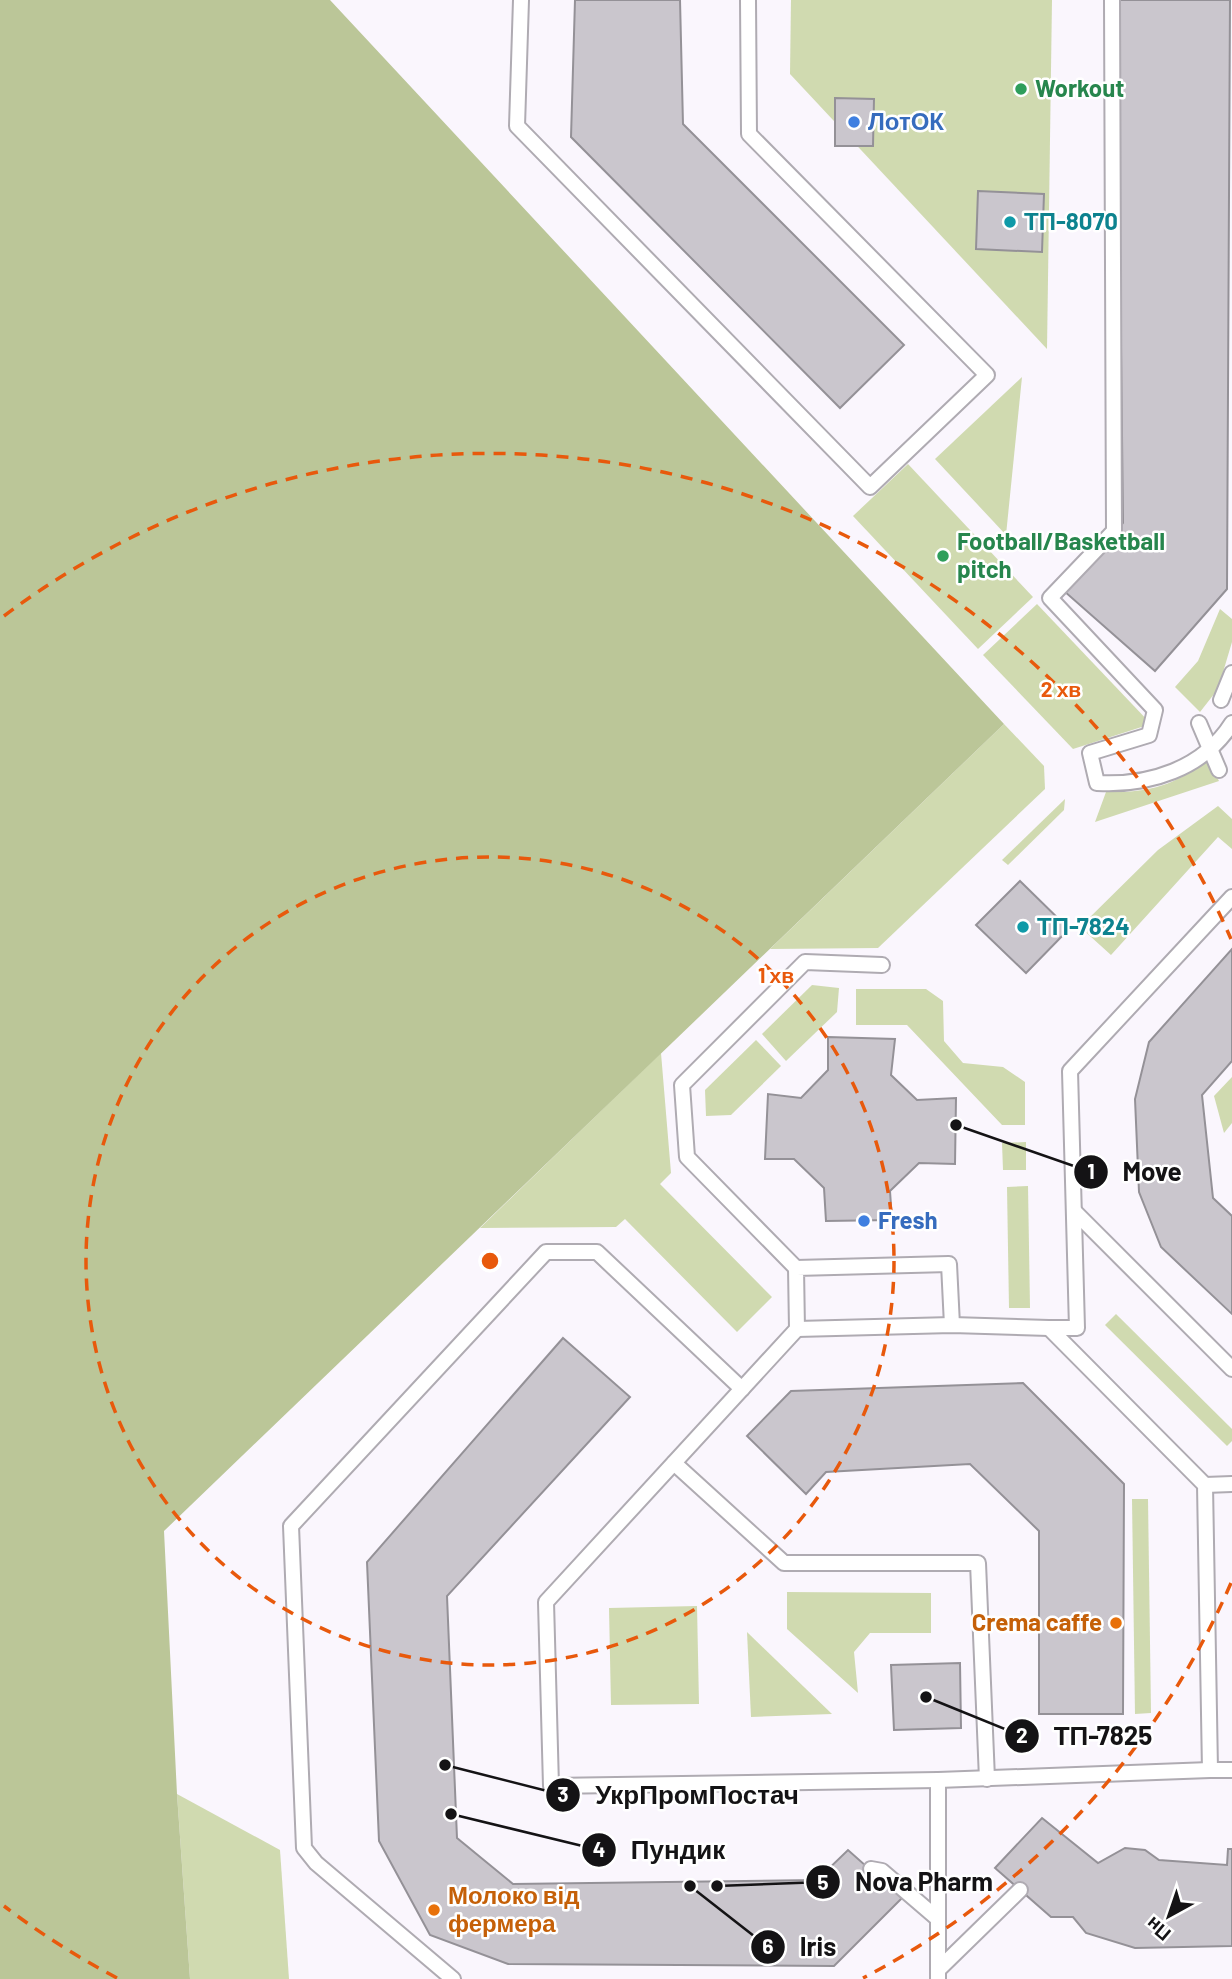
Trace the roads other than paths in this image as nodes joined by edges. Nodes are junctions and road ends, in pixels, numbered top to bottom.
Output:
1 (522, 0) edge
2 (748, 0) edge
3 (1112, 0) edge
4 (1232, 673) edge
5 (1221, 700) dead end
6 (1199, 723) dead end
7 (1232, 723) edge
8 (1210, 749) junction
9 (1219, 769) dead end
10 (1232, 897) edge
11 (882, 965) dead end
12 (1074, 1210) junction
13 (796, 1268) junction
14 (952, 1325) junction
15 (797, 1328) junction
16 (1049, 1328) junction
17 (1232, 1369) edge
18 (742, 1389) junction
19 (674, 1463) junction
20 (1232, 1484) edge
21 (1205, 1485) junction
22 (1210, 1770) junction
23 (1232, 1770) edge
24 (987, 1779) junction
25 (938, 1780) junction
26 (871, 1869) dead end
27 (1020, 1890) dead end
28 (938, 1919) junction
29 (938, 1974) edge
30 (453, 1979) edge

1 - 2 lane
3 - 8 lane
4 - 5 lane
6 - 8 lane
7 - 8 lane
8 - 9 lane
10 - 12 lane
11 - 13 lane
12 - 16 lane
12 - 17 lane
13 - 14 lane
13 - 15 lane
14 - 15 lane
14 - 16 lane
15 - 18 lane
16 - 21 lane
18 - 19 lane
18 - 30 lane
19 - 24 lane
19 - 25 lane
20 - 21 lane
21 - 22 lane
22 - 23 lane
22 - 24 lane
24 - 25 lane
25 - 28 lane
26 - 28 lane
27 - 29 lane
28 - 29 lane

